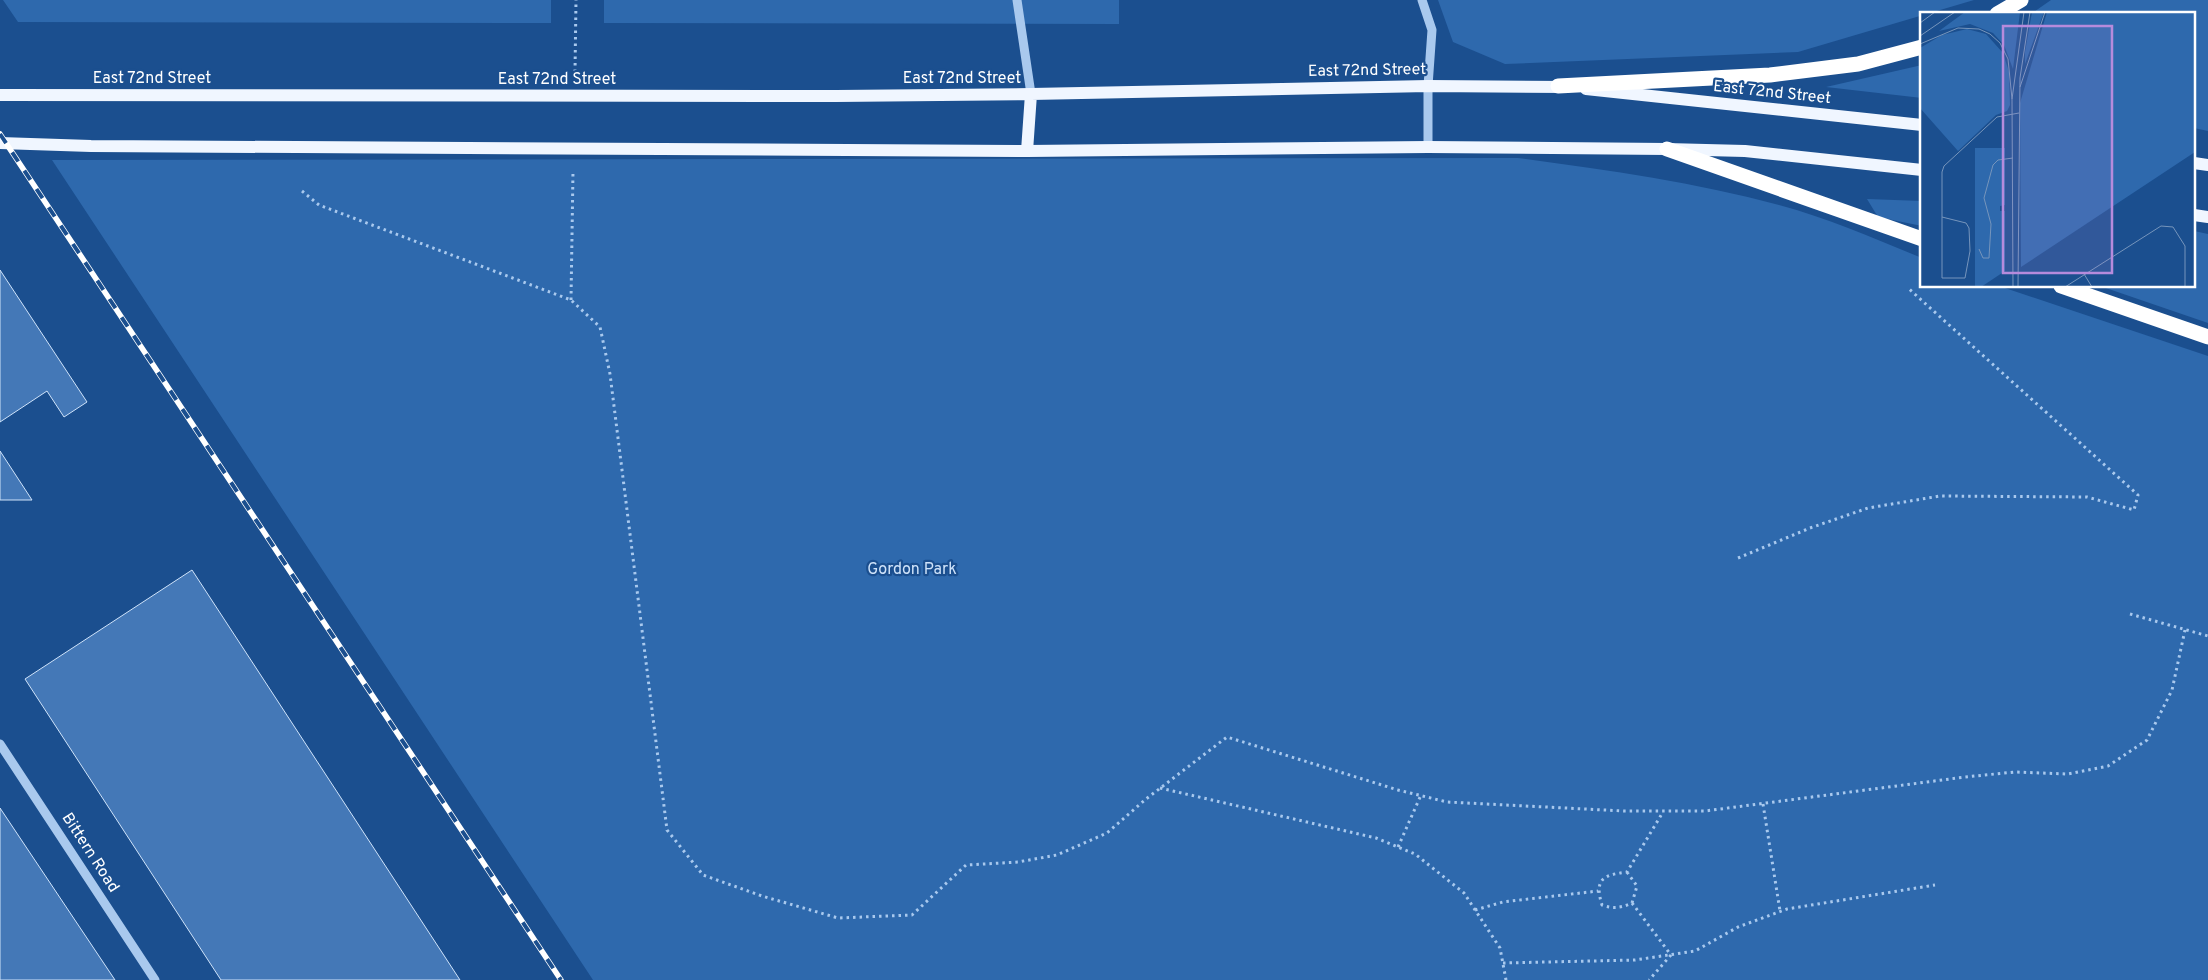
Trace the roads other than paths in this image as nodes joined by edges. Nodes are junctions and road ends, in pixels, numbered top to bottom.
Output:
1 (1017, 0) edge
2 (1422, 0) edge
3 (2021, 0) edge
4 (2000, 12) edge
5 (1920, 48) edge
6 (1428, 86) junction
7 (1558, 86) junction
8 (1031, 94) junction
9 (0, 95) edge
10 (1920, 125) edge
11 (0, 143) edge
12 (1428, 147) junction
13 (1668, 150) junction
14 (1027, 151) junction
15 (1920, 170) edge
16 (1920, 238) edge
17 (2067, 288) edge
18 (2208, 337) edge
19 (0, 744) edge
20 (155, 980) edge

1 - 8 street
2 - 6 street
3 - 4 highway
5 - 7 highway
6 - 7 main road, East 72nd Street
6 - 8 main road, East 72nd Street
6 - 12 street
7 - 10 main road, East 72nd Street
8 - 9 main road, East 72nd Street
8 - 14 main road
11 - 14 main road
12 - 13 main road
12 - 14 main road
13 - 15 main road
13 - 16 highway
17 - 18 highway
19 - 20 street, Bittern Road

